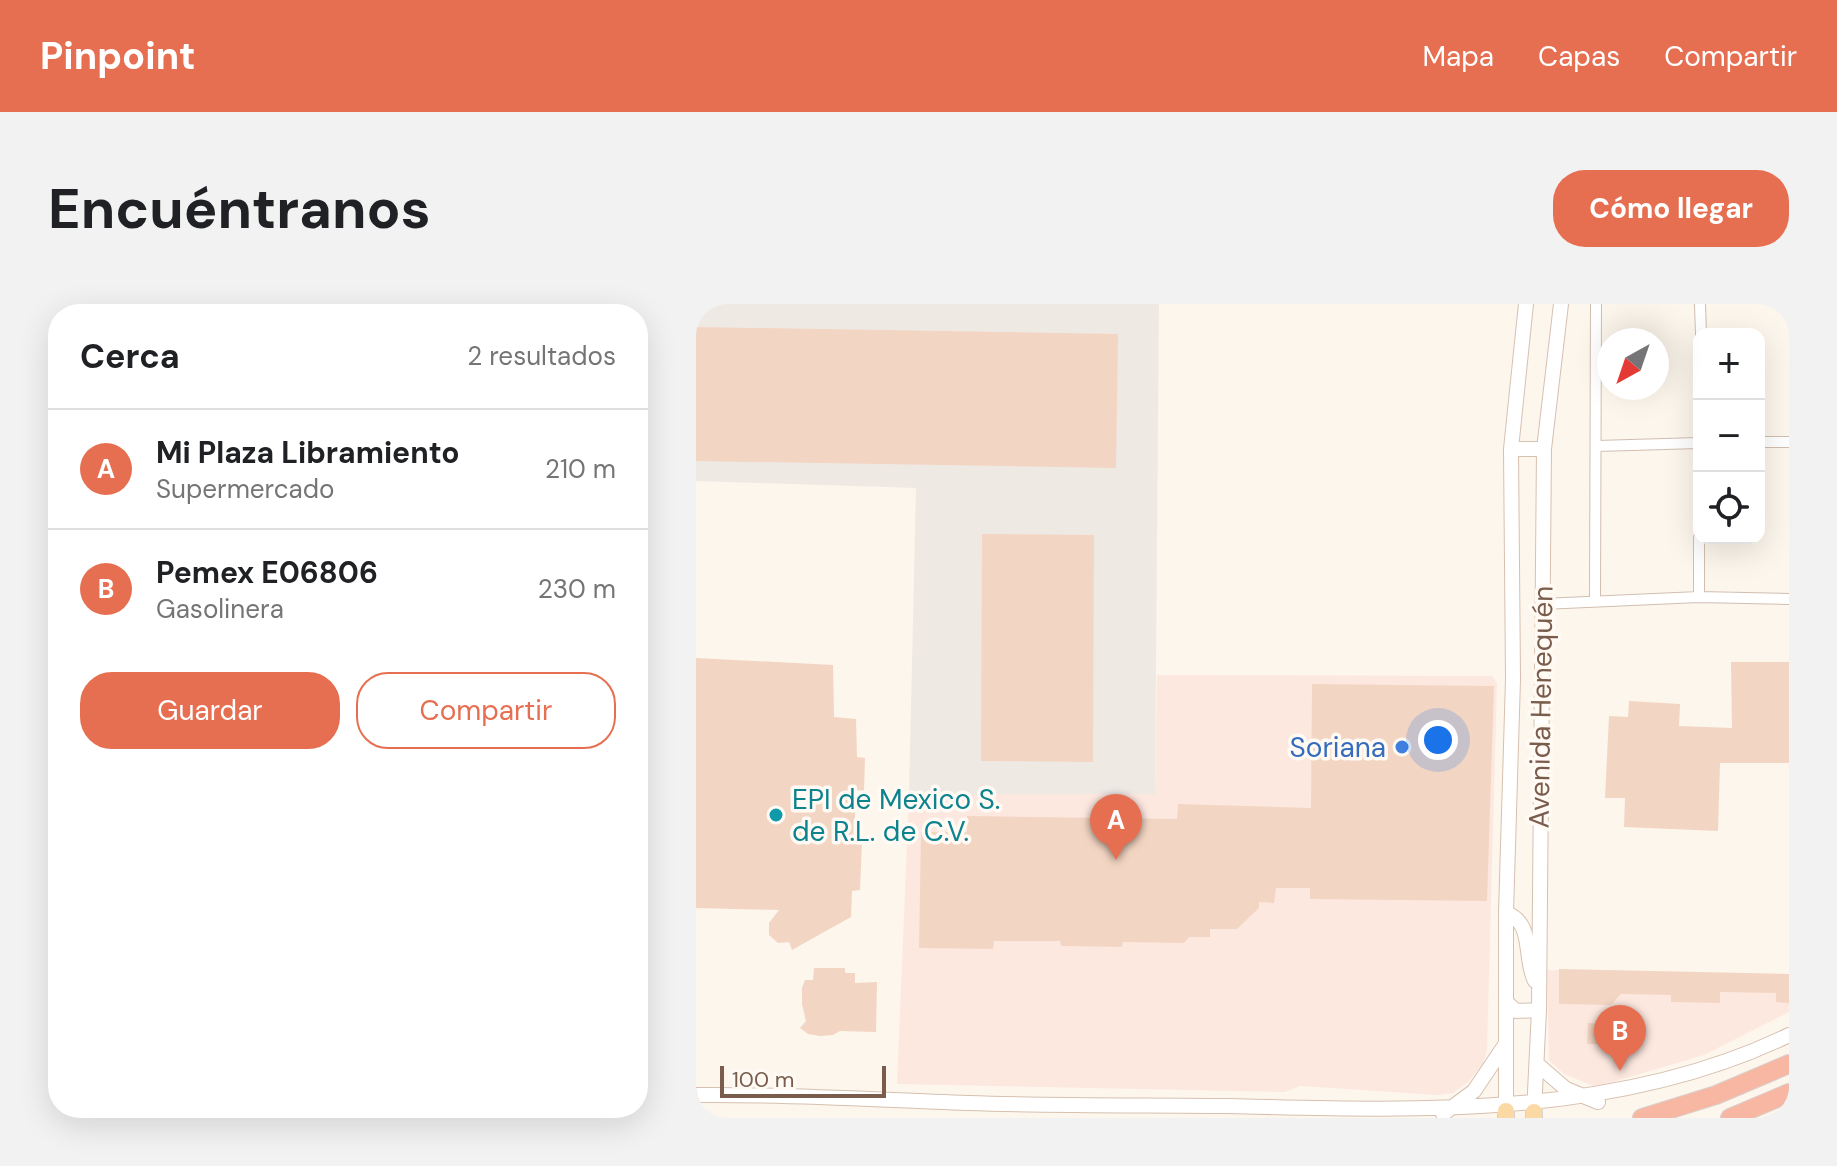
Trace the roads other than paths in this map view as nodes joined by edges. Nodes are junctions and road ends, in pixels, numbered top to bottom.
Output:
1 (1526, 304) edge
2 (1561, 304) edge
3 (1596, 304) edge
4 (1700, 304) edge
5 (1701, 328) edge
6 (1765, 442) edge
7 (1789, 442) edge
8 (1693, 443) edge
9 (1597, 446) junction
10 (1511, 449) junction
11 (1544, 449) junction
12 (1699, 544) edge
13 (1699, 597) junction
14 (1595, 599) junction
15 (1789, 599) edge
16 (1542, 604) junction
17 (1513, 679) junction
18 (1542, 680) junction
19 (1506, 913) junction
20 (1539, 988) junction
21 (1506, 1002) junction
22 (1539, 1010) junction
23 (1789, 1035) edge
24 (1505, 1044) junction
25 (1537, 1064) junction
26 (1789, 1064) edge
27 (1789, 1093) edge
28 (696, 1095) edge
29 (1598, 1102) junction
30 (1506, 1115) edge
31 (1534, 1115) edge
32 (1444, 1116) edge
33 (1642, 1118) edge
34 (1730, 1118) edge

1 - 10 main road, Avenida Henequén
2 - 11 main road, Avenida Henequén
3 - 9 street
4 - 5 street
6 - 7 street
8 - 9 street
9 - 14 street
10 - 11 main road
10 - 17 main road, Avenida Henequén
11 - 16 main road, Avenida Henequén
12 - 13 street
13 - 14 street
13 - 15 street
14 - 16 street
16 - 18 main road, Avenida Henequén
17 - 18 main road
17 - 19 main road, Avenida Henequén
18 - 20 main road, Avenida Henequén
19 - 20 main road
19 - 21 main road, Avenida Henequén
20 - 22 main road, Avenida Henequén
21 - 22 main road
21 - 24 main road, Avenida Henequén
22 - 25 main road, Avenida Henequén
23 - 29 main road
24 - 30 main road, Avenida Henequén
24 - 32 main road
25 - 29 main road
25 - 31 main road, Avenida Henequén
26 - 33 highway
27 - 34 highway
28 - 32 main road
29 - 31 main road
30 - 31 main road
30 - 32 main road

